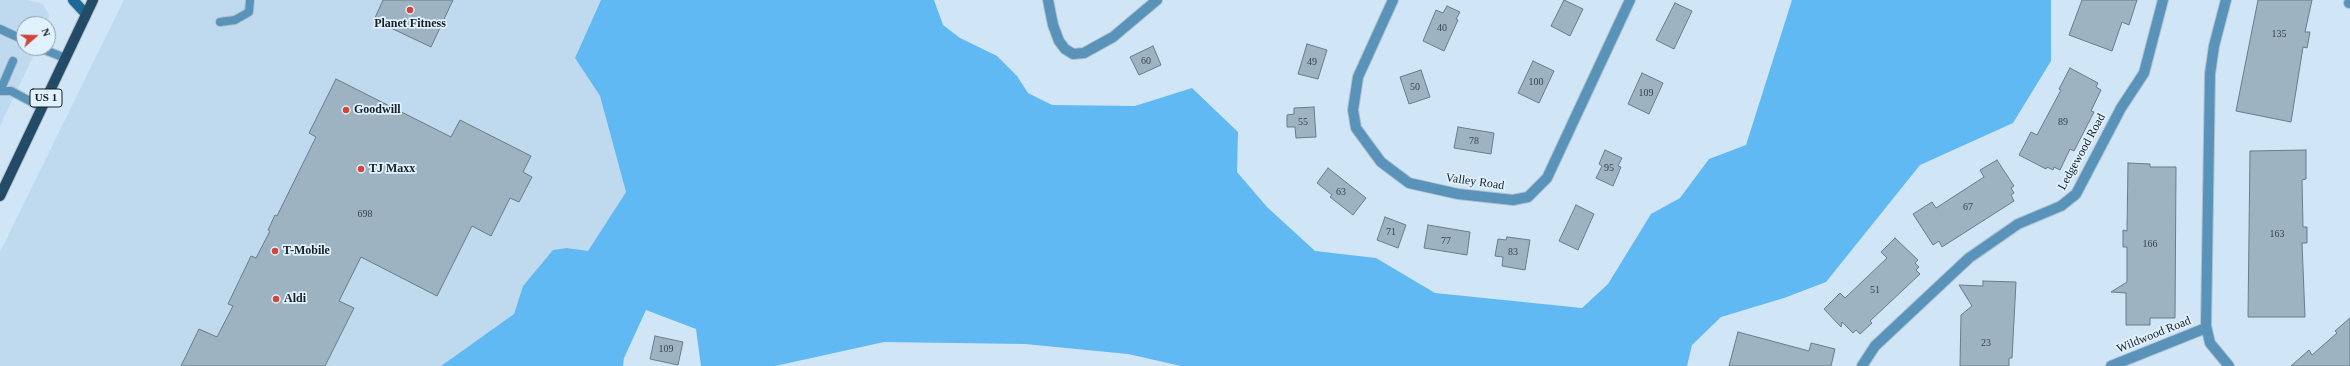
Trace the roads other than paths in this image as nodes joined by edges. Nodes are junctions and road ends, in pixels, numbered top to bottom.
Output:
1 (73, 0) edge
2 (93, 0) edge
3 (250, 0) edge
4 (256, 0) edge
5 (1048, 0) edge
6 (1157, 0) edge
7 (1393, 0) edge
8 (1630, 0) edge
9 (2163, 0) edge
10 (2226, 0) edge
11 (249, 12) junction
12 (86, 14) junction
13 (220, 22) dead end
14 (0, 29) edge
15 (16, 36) edge
16 (56, 54) edge
17 (65, 58) junction
18 (13, 61) dead end
19 (0, 91) edge
20 (41, 108) junction
21 (0, 196) edge
22 (2206, 328) junction
23 (1862, 366) edge
24 (2112, 366) edge
25 (2229, 366) edge

1 - 12 street
2 - 12 main road, US 1
3 - 11 lane
4 - 11 lane
5 - 6 street
7 - 8 street, Valley Road
9 - 23 street, Ledgewood Road
10 - 22 street
11 - 13 lane
12 - 17 main road, US 1
14 - 15 lane
16 - 17 lane
17 - 20 main road, US 1
18 - 19 lane
19 - 20 lane
20 - 21 main road, US 1
22 - 24 street, Wildwood Road
22 - 25 street

